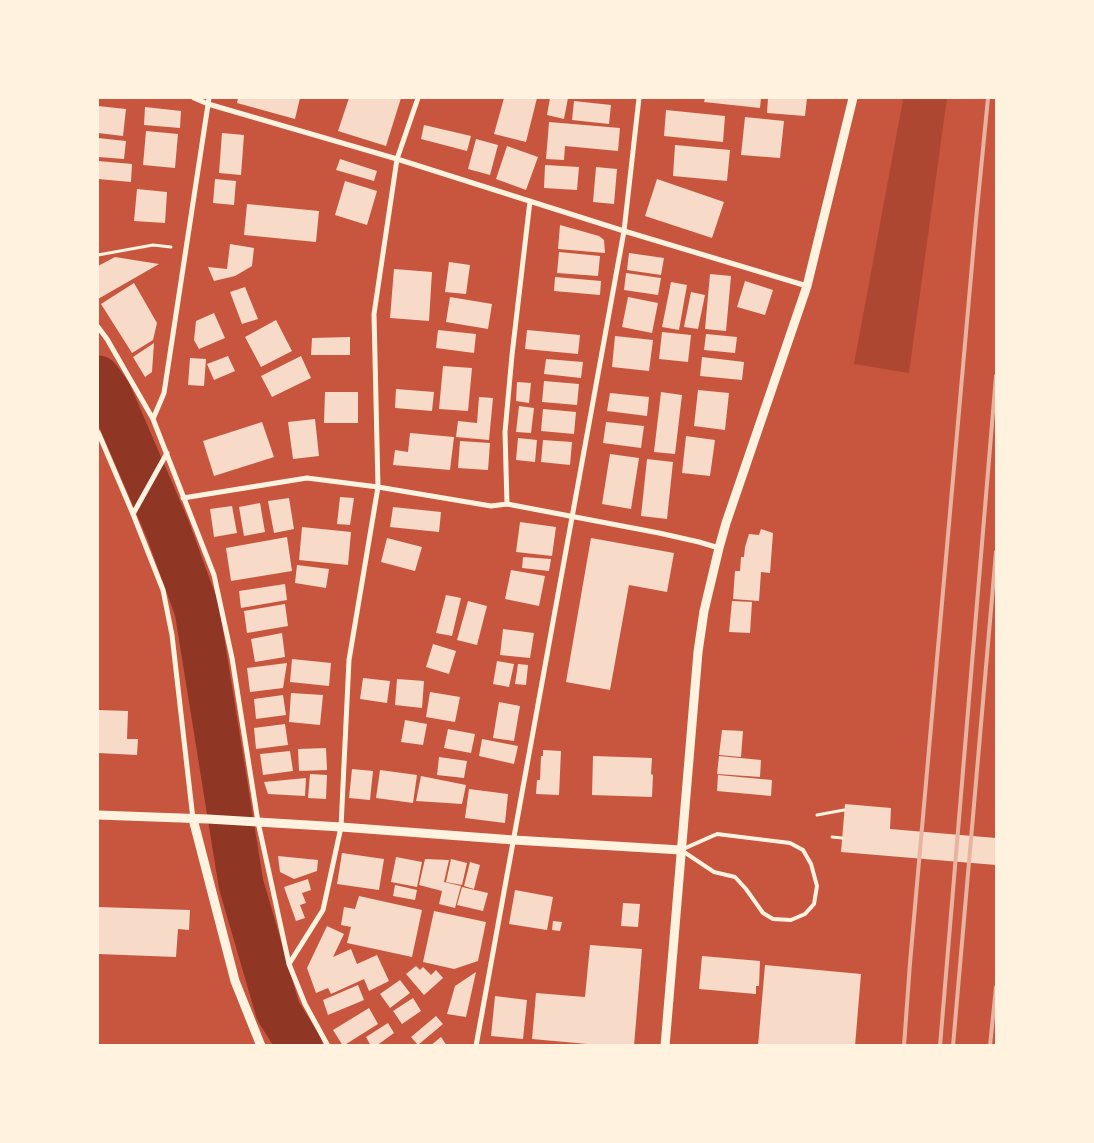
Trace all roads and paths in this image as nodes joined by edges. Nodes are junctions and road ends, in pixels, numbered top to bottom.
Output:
1 (194, 98) edge
2 (418, 98) edge
3 (639, 98) edge
4 (853, 98) edge
5 (209, 100) edge
6 (397, 159) junction
7 (530, 201) junction
8 (624, 231) junction
9 (186, 249) junction
10 (98, 255) edge
11 (807, 286) junction
12 (98, 327) edge
13 (153, 419) junction
14 (98, 432) edge
15 (167, 453) junction
16 (378, 487) junction
17 (183, 498) junction
18 (507, 504) junction
19 (133, 514) junction
20 (572, 518) junction
21 (719, 548) junction
22 (844, 810) dead end
23 (98, 815) edge
24 (817, 815) dead end
25 (193, 818) junction
26 (253, 822) junction
27 (341, 827) junction
28 (832, 837) dead end
29 (842, 838) dead end
30 (514, 840) junction
31 (681, 850) junction
32 (289, 964) junction
33 (261, 1046) edge
34 (328, 1046) edge
35 (476, 1046) edge
36 (665, 1046) edge

1 - 5 street
2 - 6 street
3 - 8 street
4 - 11 street
5 - 6 street
5 - 9 street
6 - 7 street
6 - 16 street
7 - 8 street
7 - 18 street
8 - 11 street
8 - 20 street
9 - 10 path
9 - 13 street
11 - 21 street
12 - 13 street
13 - 15 street
14 - 19 street
15 - 17 street
15 - 19 street
16 - 17 street
16 - 18 street
16 - 27 street
17 - 26 street
18 - 20 street
19 - 25 street
20 - 21 street
20 - 30 street
21 - 31 street
22 - 24 path
23 - 25 street
25 - 26 street
25 - 33 street
26 - 27 street
26 - 32 street
27 - 30 street
27 - 32 street
28 - 29 path
30 - 31 street
30 - 35 street
31 - 31 lane
31 - 36 street
32 - 34 street

